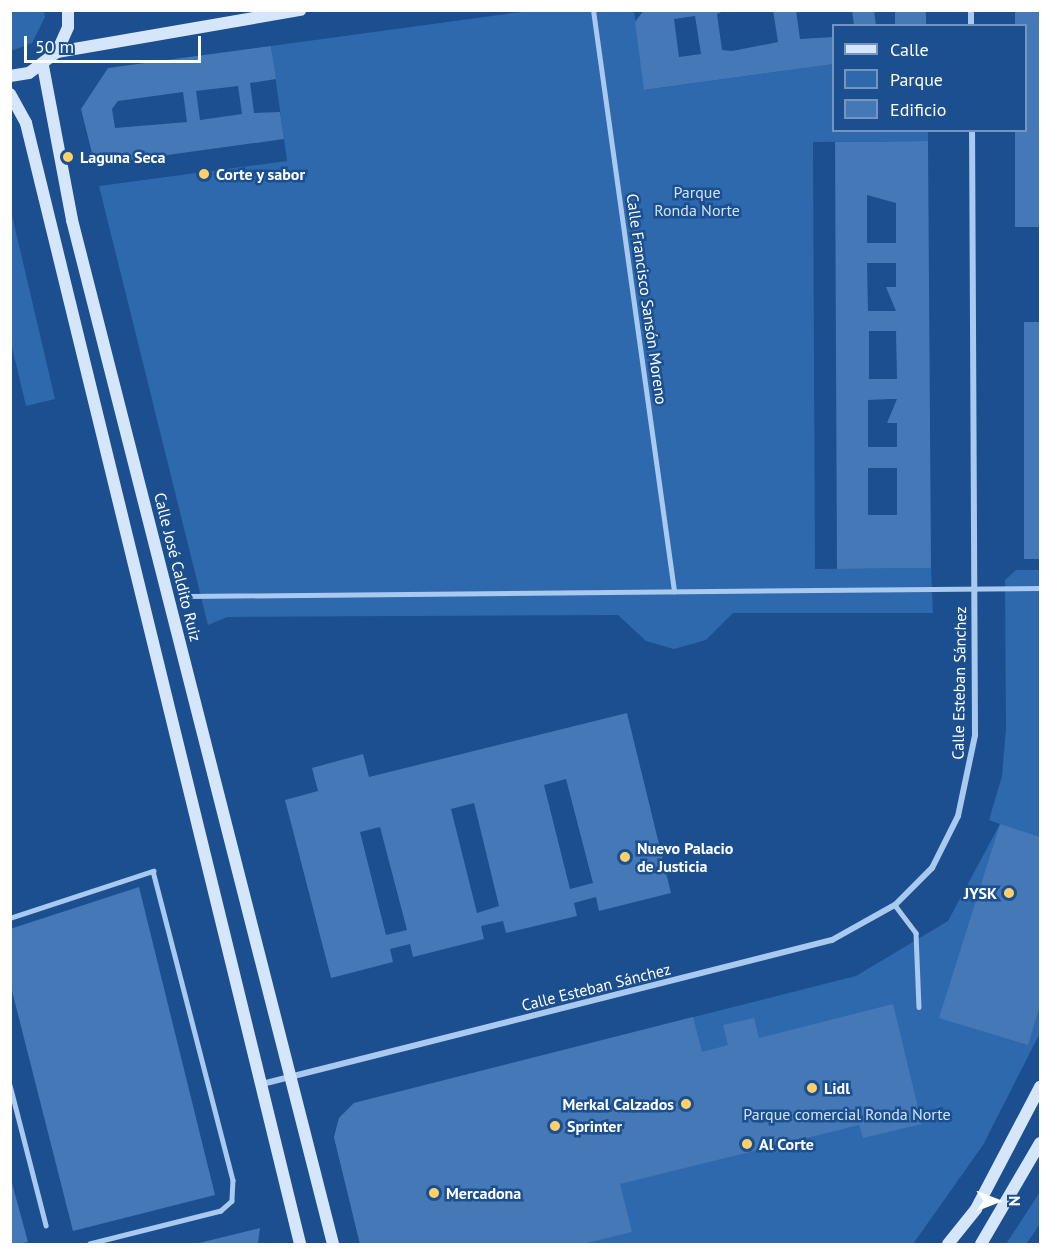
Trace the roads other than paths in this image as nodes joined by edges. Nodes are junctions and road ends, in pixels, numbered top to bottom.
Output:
1 (68, 10) edge
2 (300, 10) edge
3 (593, 10) edge
4 (57, 52) junction
5 (43, 66) junction
6 (10, 76) edge
7 (10, 94) edge
8 (972, 132) edge
9 (1041, 588) edge
10 (974, 589) junction
11 (674, 591) junction
12 (189, 596) dead end
13 (895, 905) junction
14 (10, 918) edge
15 (919, 1007) dead end
16 (290, 1078) junction
17 (262, 1084) junction
18 (10, 1085) edge
19 (1041, 1087) edge
20 (1041, 1143) edge
21 (46, 1225) dead end
22 (90, 1245) edge
23 (300, 1245) edge
24 (333, 1245) edge
25 (948, 1245) edge
26 (981, 1245) edge

1 - 4 main road
2 - 4 main road
3 - 11 street, Calle Francisco Sansón Moreno
4 - 5 main road
5 - 6 main road
5 - 16 main road, Calle José Caldito Ruiz
7 - 17 main road
8 - 10 street, Calle Esteban Sánchez
9 - 10 street
10 - 11 street
10 - 13 street, Calle Esteban Sánchez
11 - 12 street
13 - 15 lane
13 - 16 street, Calle Esteban Sánchez
14 - 22 lane
16 - 17 street
16 - 24 main road, Calle José Caldito Ruiz
17 - 23 main road
18 - 21 lane
19 - 25 main road
20 - 26 main road

